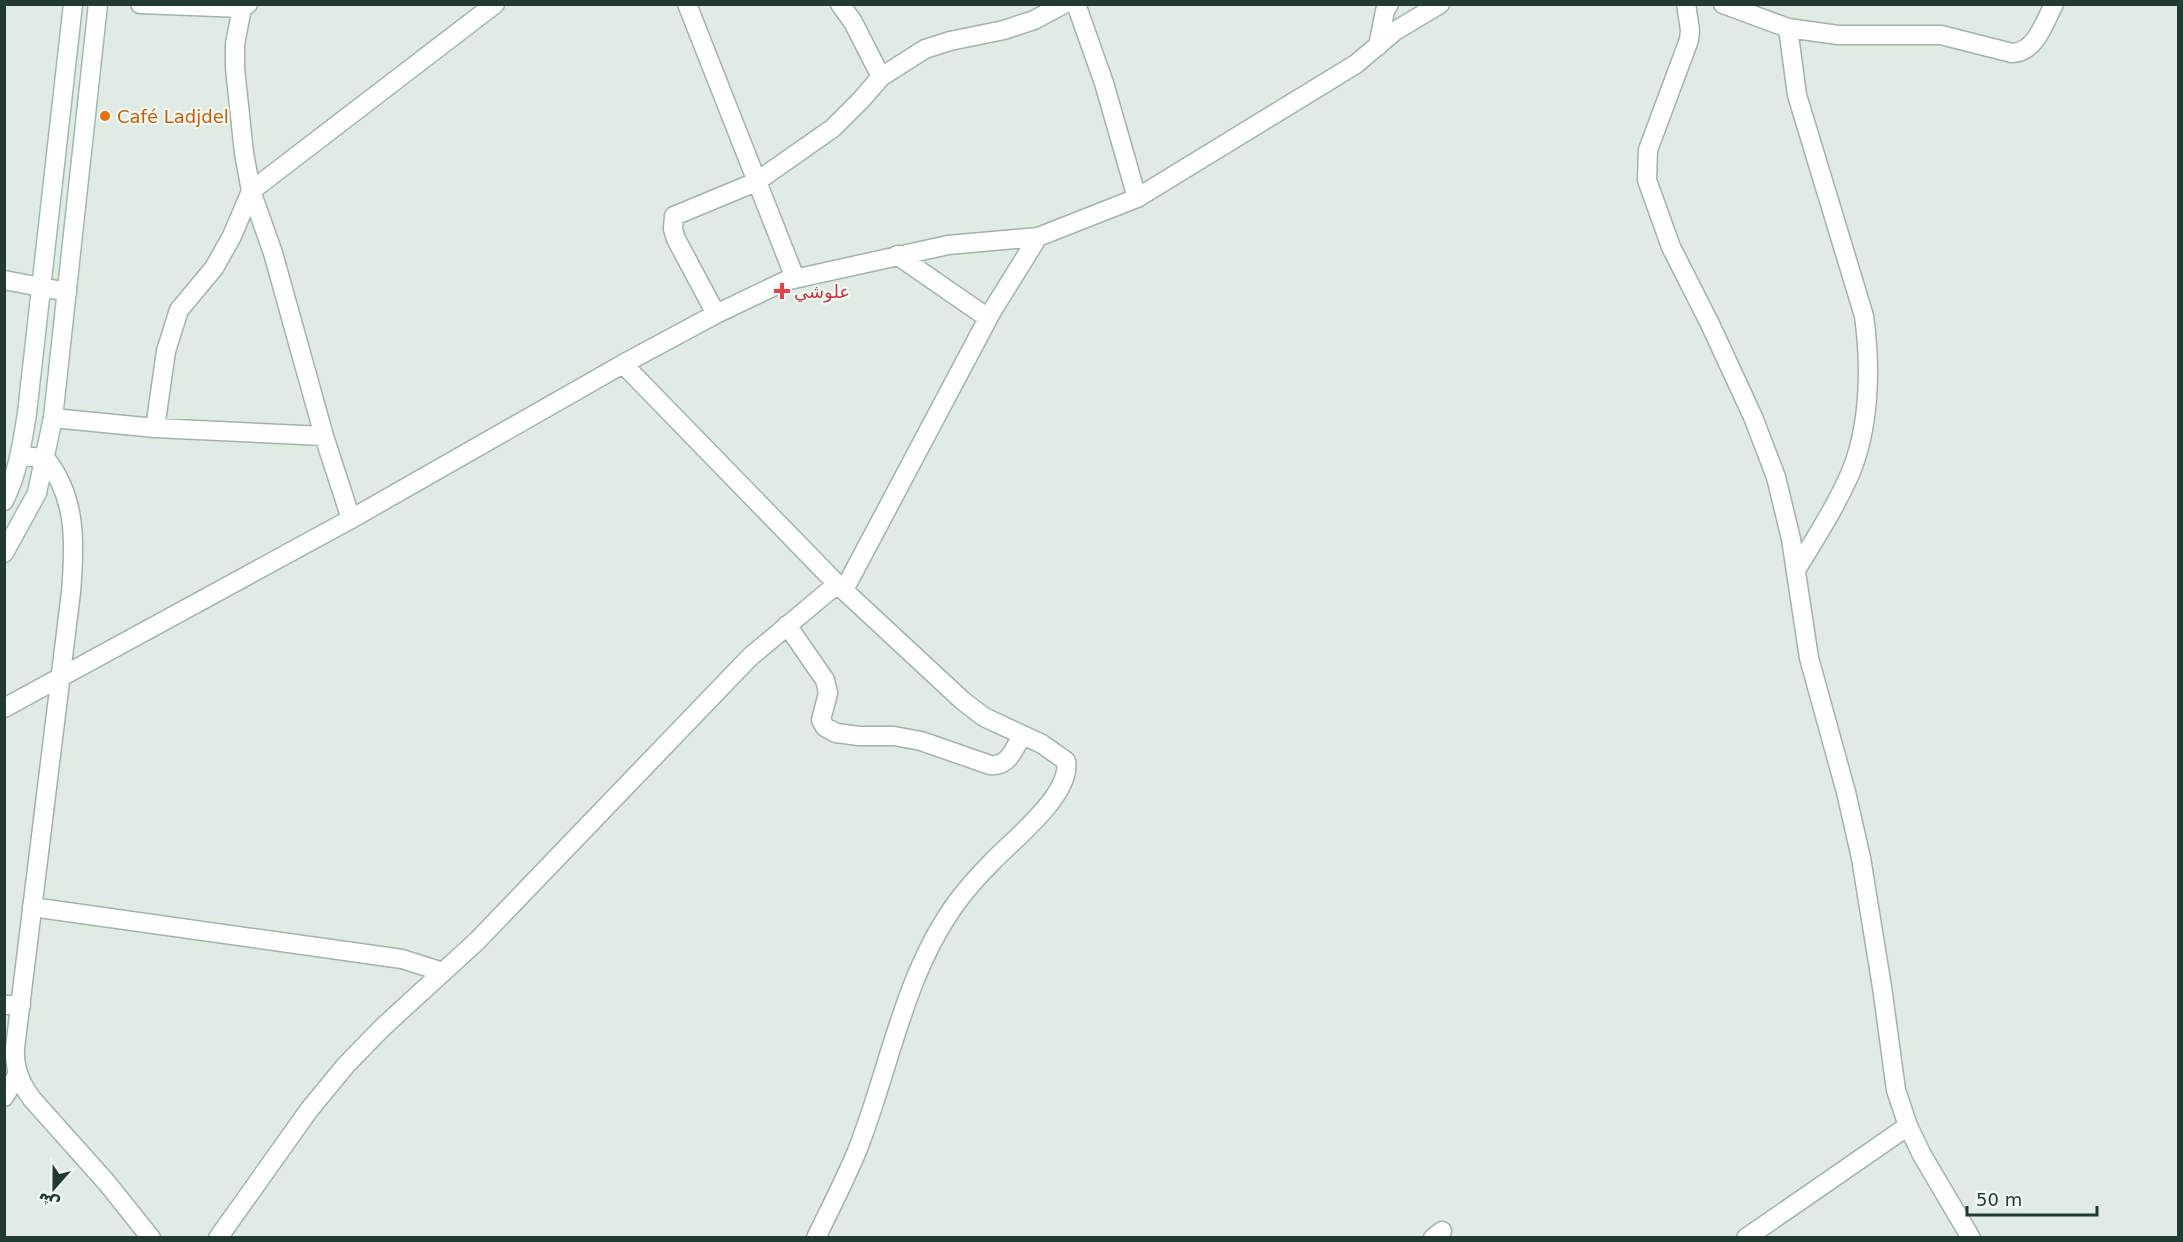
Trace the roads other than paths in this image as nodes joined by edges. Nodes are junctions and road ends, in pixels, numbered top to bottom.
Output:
1 (73, 4) edge
2 (98, 4) edge
3 (140, 4) edge
4 (495, 4) edge
5 (687, 4) edge
6 (840, 4) edge
7 (1064, 4) edge
8 (1076, 4) edge
9 (1389, 4) edge
10 (1440, 4) edge
11 (1686, 4) edge
12 (1723, 4) edge
13 (2054, 4) edge
14 (245, 6) edge
15 (1788, 28) junction
16 (1378, 46) junction
17 (881, 77) junction
18 (756, 182) junction
19 (251, 191) junction
20 (1137, 198) junction
21 (1038, 237) junction
22 (897, 255) junction
23 (795, 278) junction
24 (4, 280) edge
25 (42, 289) junction
26 (67, 292) junction
27 (716, 314) junction
28 (988, 318) junction
29 (623, 363) junction
30 (53, 418) junction
31 (155, 428) junction
32 (324, 436) junction
33 (12, 457) edge
34 (45, 458) junction
35 (4, 501) edge
36 (351, 519) junction
37 (4, 553) edge
38 (1796, 570) junction
39 (841, 587) junction
40 (787, 625) junction
41 (61, 677) junction
42 (4, 708) edge
43 (1022, 735) junction
44 (32, 907) junction
45 (443, 972) junction
46 (13, 1005) edge
47 (18, 1074) junction
48 (4, 1096) edge
49 (1908, 1126) junction
50 (152, 1238) edge
51 (218, 1238) edge
52 (816, 1238) edge
53 (1746, 1238) edge
54 (1971, 1238) edge

1 - 25 street
2 - 26 street
3 - 14 street
4 - 19 street
5 - 18 street
6 - 17 street
7 - 17 street
8 - 20 street
9 - 16 street
10 - 16 street
11 - 38 street
12 - 15 street
13 - 15 street
14 - 19 street
15 - 38 street
16 - 20 street
17 - 18 street
18 - 23 street
18 - 27 street
19 - 31 street
19 - 32 street
20 - 21 street
21 - 22 street
21 - 28 street
22 - 23 street
22 - 28 street
23 - 27 street
24 - 25 street
25 - 26 street
25 - 33 street
26 - 30 street
27 - 29 street
28 - 39 street
29 - 36 street
29 - 39 street
30 - 31 street
30 - 34 street
31 - 32 street
32 - 36 street
33 - 34 street
33 - 35 street
34 - 37 street
34 - 41 street
36 - 41 street
38 - 49 street
39 - 40 street
39 - 43 street
40 - 43 street
40 - 45 street
41 - 42 street
41 - 44 street
43 - 52 street
44 - 45 street
44 - 46 street
45 - 51 street
46 - 47 street
47 - 48 street
47 - 50 street
49 - 53 street
49 - 54 street

